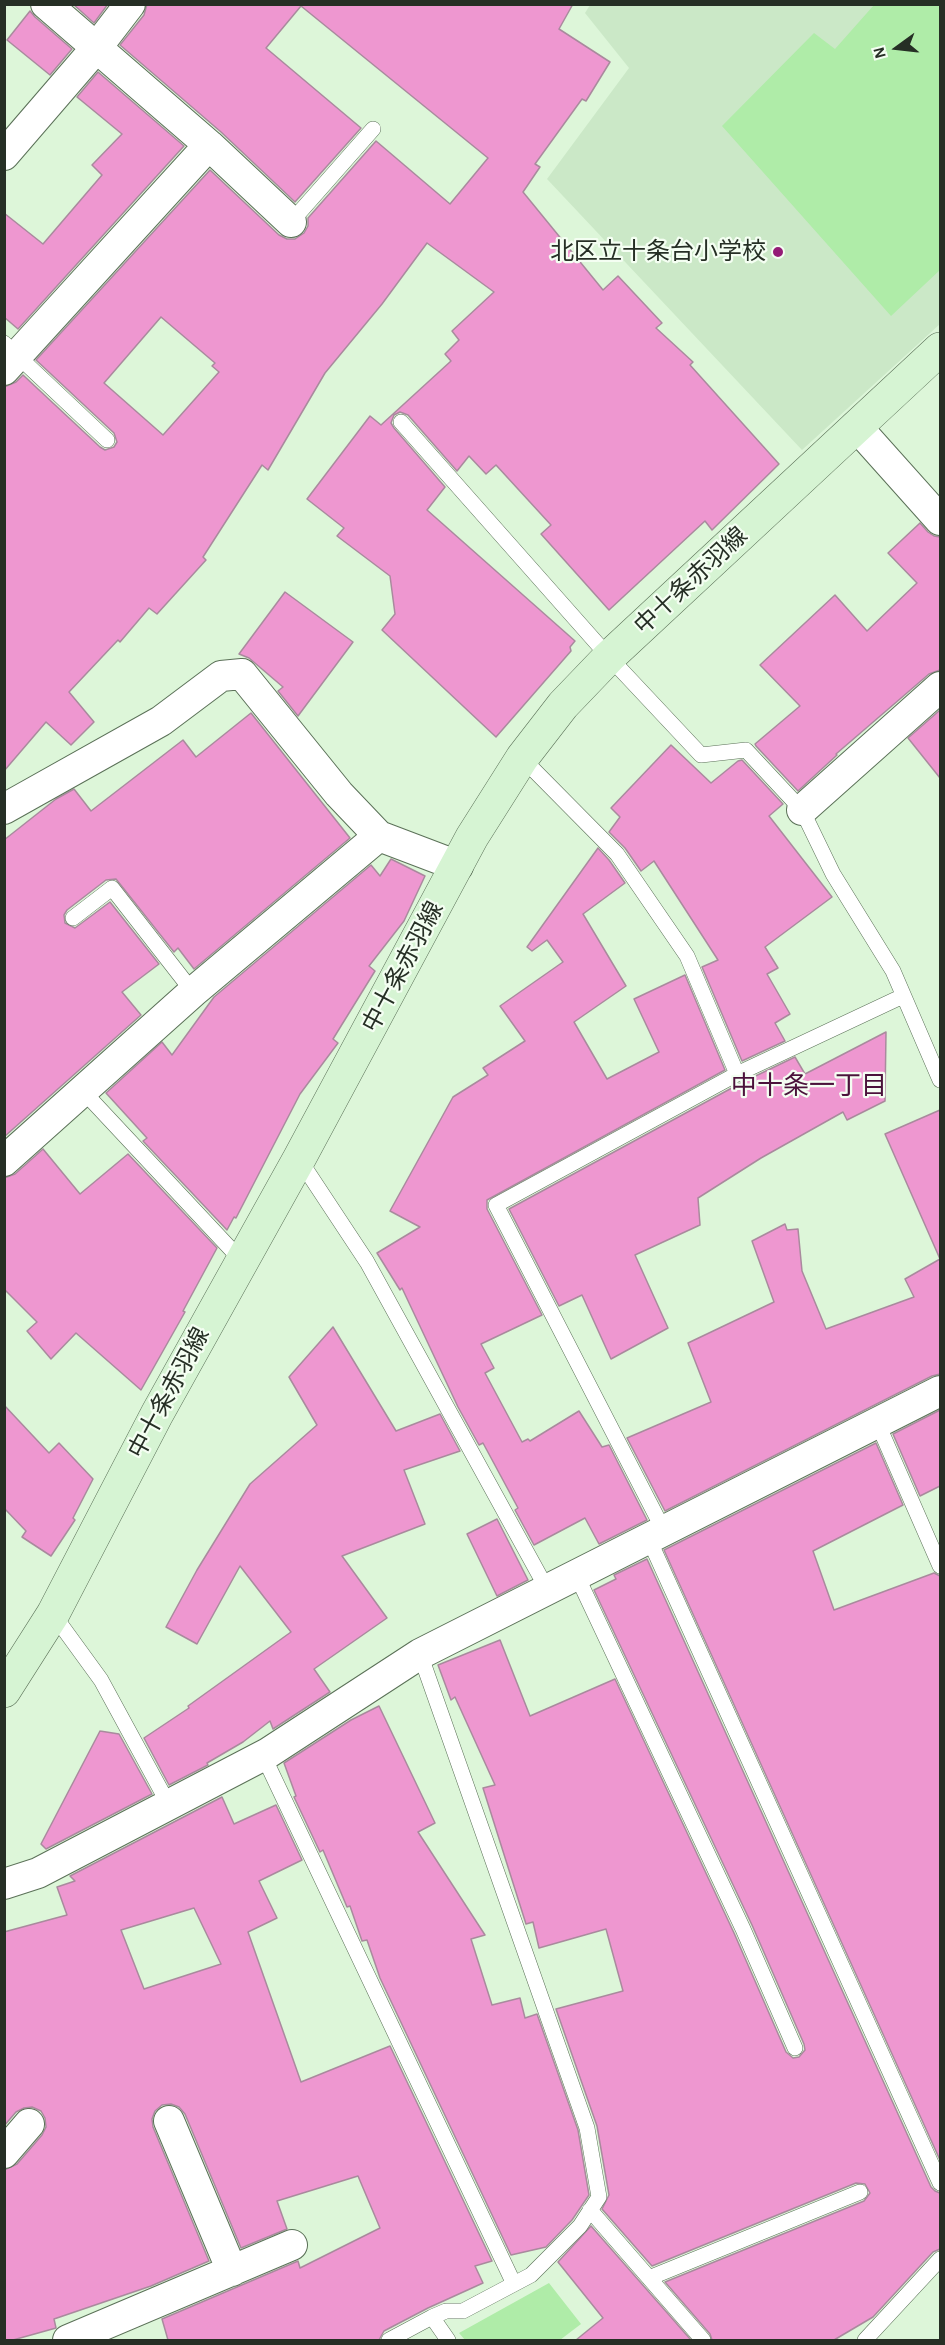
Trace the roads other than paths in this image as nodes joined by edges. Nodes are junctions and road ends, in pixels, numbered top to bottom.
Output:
1 (45, 4) edge
2 (130, 4) edge
3 (97, 47) junction
4 (373, 129) dead end
5 (208, 145) junction
6 (4, 155) edge
7 (291, 222) joint
8 (940, 349) edge
9 (9, 356) edge
10 (401, 423) dead end
11 (856, 426) junction
12 (107, 440) dead end
13 (940, 520) edge
14 (609, 657) junction
15 (940, 687) edge
16 (522, 758) junction
17 (4, 809) edge
18 (802, 810) junction
19 (379, 836) junction
20 (458, 866) junction
21 (73, 918) dead end
22 (193, 992) junction
23 (903, 996) junction
24 (737, 1074) junction
25 (940, 1080) edge
26 (82, 1091) junction
27 (299, 1159) junction
28 (4, 1161) edge
29 (241, 1260) junction
30 (940, 1391) edge
31 (877, 1422) junction
32 (656, 1533) junction
33 (940, 1566) edge
34 (576, 1574) junction
35 (547, 1589) junction
36 (53, 1614) junction
37 (420, 1654) junction
38 (4, 1691) edge
39 (263, 1755) junction
40 (170, 1805) junction
41 (4, 1884) edge
42 (795, 2048) dead end
43 (169, 2121) dead end
44 (29, 2124) dead end
45 (4, 2153) edge
46 (940, 2183) edge
47 (860, 2193) dead end
48 (590, 2210) junction
49 (292, 2245) dead end
50 (940, 2259) edge
51 (232, 2271) junction
52 (648, 2278) junction
53 (514, 2284) junction
54 (432, 2317) junction
55 (694, 2338) edge
56 (68, 2340) edge
57 (389, 2340) edge
58 (448, 2340) edge
59 (865, 2340) edge

1 - 3 street
2 - 3 street
3 - 5 street
3 - 6 street
4 - 7 lane
5 - 7 street
5 - 9 street
8 - 11 main road, 中十条赤羽線
9 - 12 lane
10 - 14 lane
11 - 13 street
11 - 14 main road, 中十条赤羽線
14 - 16 main road, 中十条赤羽線
14 - 18 lane
15 - 18 street
16 - 20 main road, 中十条赤羽線
16 - 24 lane
17 - 19 street
18 - 23 lane
19 - 20 street
19 - 22 street
20 - 27 main road, 中十条赤羽線
21 - 22 lane
22 - 26 street
23 - 24 lane
23 - 25 lane
24 - 32 lane
26 - 28 street
26 - 29 lane
27 - 29 main road, 中十条赤羽線
27 - 35 lane
29 - 36 main road, 中十条赤羽線
30 - 31 street
31 - 32 street
31 - 33 lane
32 - 34 street
32 - 46 lane
34 - 35 street
34 - 42 lane
35 - 37 street
36 - 38 main road, 中十条赤羽線
36 - 40 lane
37 - 39 street
37 - 48 lane
39 - 40 street
39 - 53 lane
40 - 41 street
43 - 51 street
44 - 45 street
47 - 52 lane
48 - 52 lane
48 - 53 lane
49 - 51 street
50 - 59 lane
51 - 56 street
52 - 55 lane
53 - 54 lane
54 - 57 lane
54 - 58 lane

